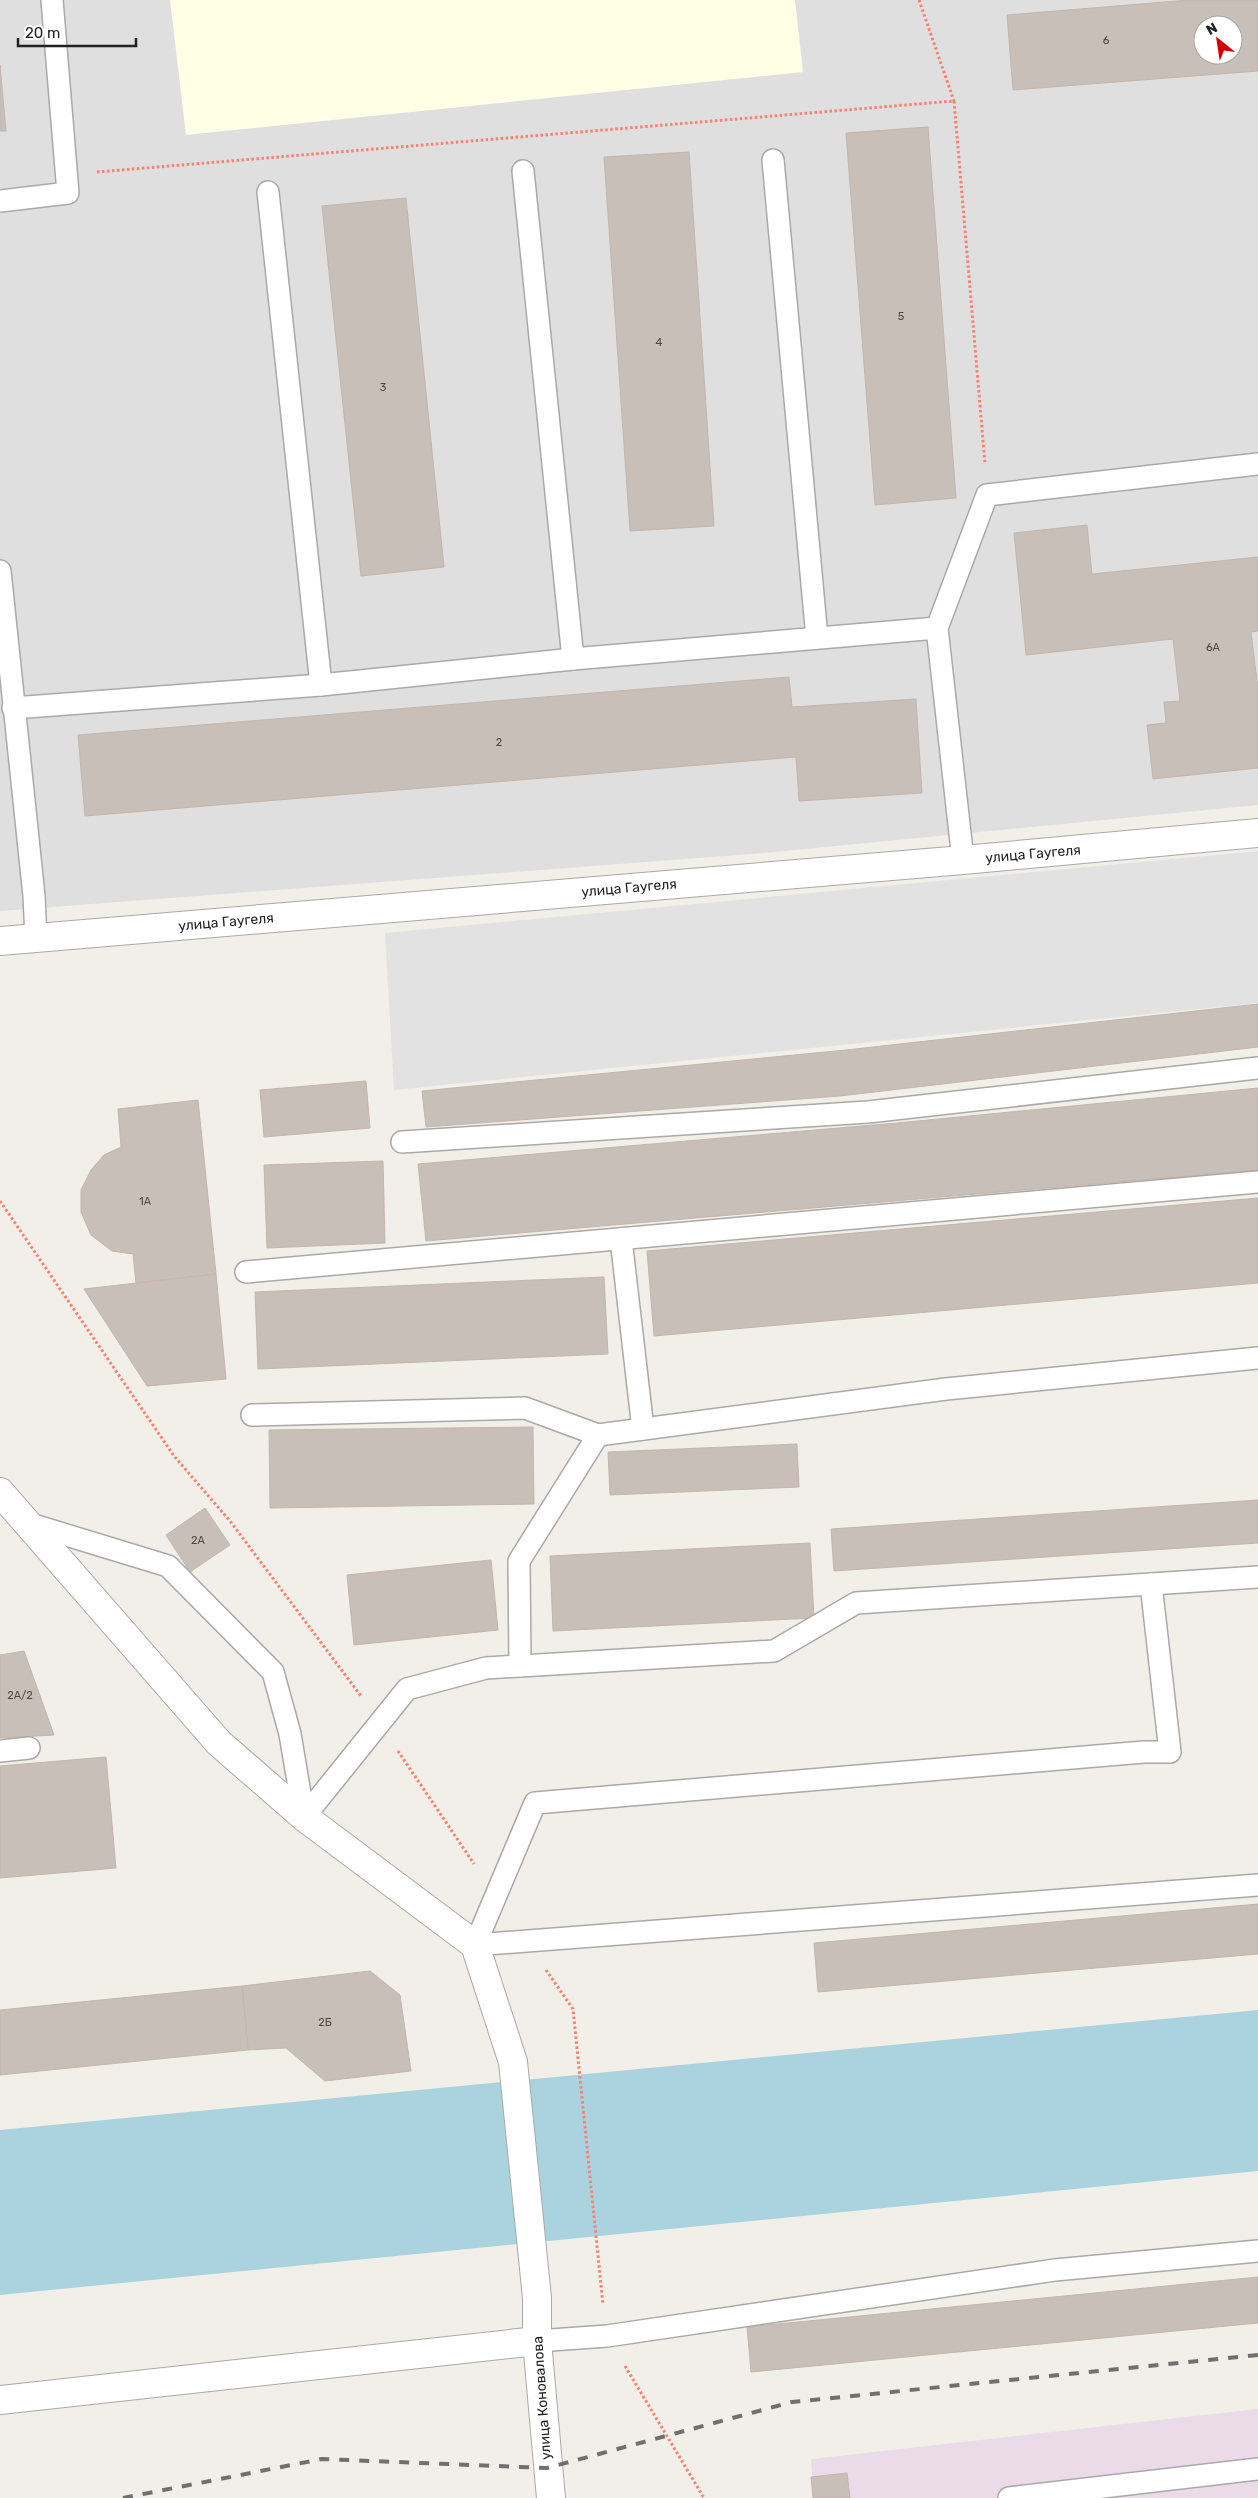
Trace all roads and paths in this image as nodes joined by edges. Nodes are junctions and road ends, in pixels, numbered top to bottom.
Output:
1 (52, 0) edge
2 (920, 0) edge
3 (954, 101) junction
4 (773, 160) dead end
5 (523, 171) dead end
6 (66, 174) junction
7 (268, 192) dead end
8 (0, 201) edge
9 (1258, 464) edge
10 (987, 495) junction
11 (0, 572) edge
12 (938, 628) junction
13 (817, 638) junction
14 (572, 660) junction
15 (321, 685) junction
16 (13, 708) junction
17 (1258, 833) edge
18 (963, 860) junction
19 (36, 938) junction
20 (0, 941) edge
21 (1258, 1068) edge
22 (402, 1142) dead end
23 (1258, 1182) edge
24 (0, 1201) edge
25 (621, 1239) junction
26 (246, 1272) dead end
27 (1258, 1358) edge
28 (252, 1415) dead end
29 (643, 1429) junction
30 (598, 1436) junction
31 (0, 1492) edge
32 (27, 1523) junction
33 (1258, 1577) edge
34 (1151, 1584) junction
35 (520, 1666) junction
36 (380, 1724) junction
37 (29, 1748) dead end
38 (0, 1750) edge
39 (304, 1817) junction
40 (1258, 1884) edge
41 (495, 1895) junction
42 (526, 1940) junction
43 (474, 1944) junction
44 (1258, 2251) edge
45 (607, 2336) junction
46 (537, 2341) junction
47 (0, 2400) edge
48 (1258, 2469) edge
49 (551, 2498) edge
50 (704, 2498) edge
51 (1010, 2498) edge

1 - 6 lane
2 - 3 path
3 - 6 path
3 - 10 path
4 - 13 lane
5 - 14 lane
6 - 8 lane
7 - 15 lane
9 - 10 lane
10 - 12 lane
11 - 16 lane
12 - 13 lane
12 - 18 lane
13 - 14 lane
14 - 15 lane
15 - 16 lane
16 - 19 lane
17 - 18 street, улица Гаугеля
18 - 19 street, улица Гаугеля
19 - 20 street, улица Гаугеля
21 - 22 lane
23 - 25 lane
24 - 36 path
25 - 26 lane
25 - 29 lane
27 - 29 lane
28 - 30 lane
29 - 30 lane
30 - 35 lane
31 - 32 street
32 - 39 street
32 - 39 lane
33 - 34 lane
34 - 35 lane
34 - 41 lane
35 - 36 lane
36 - 39 lane
36 - 41 path
37 - 38 lane
39 - 43 street
40 - 42 lane
41 - 43 lane
42 - 43 lane
42 - 45 path
43 - 46 street, улица Коновалова
44 - 45 lane
45 - 46 lane
45 - 50 path
46 - 47 street
46 - 49 street, улица Коновалова
48 - 51 lane

